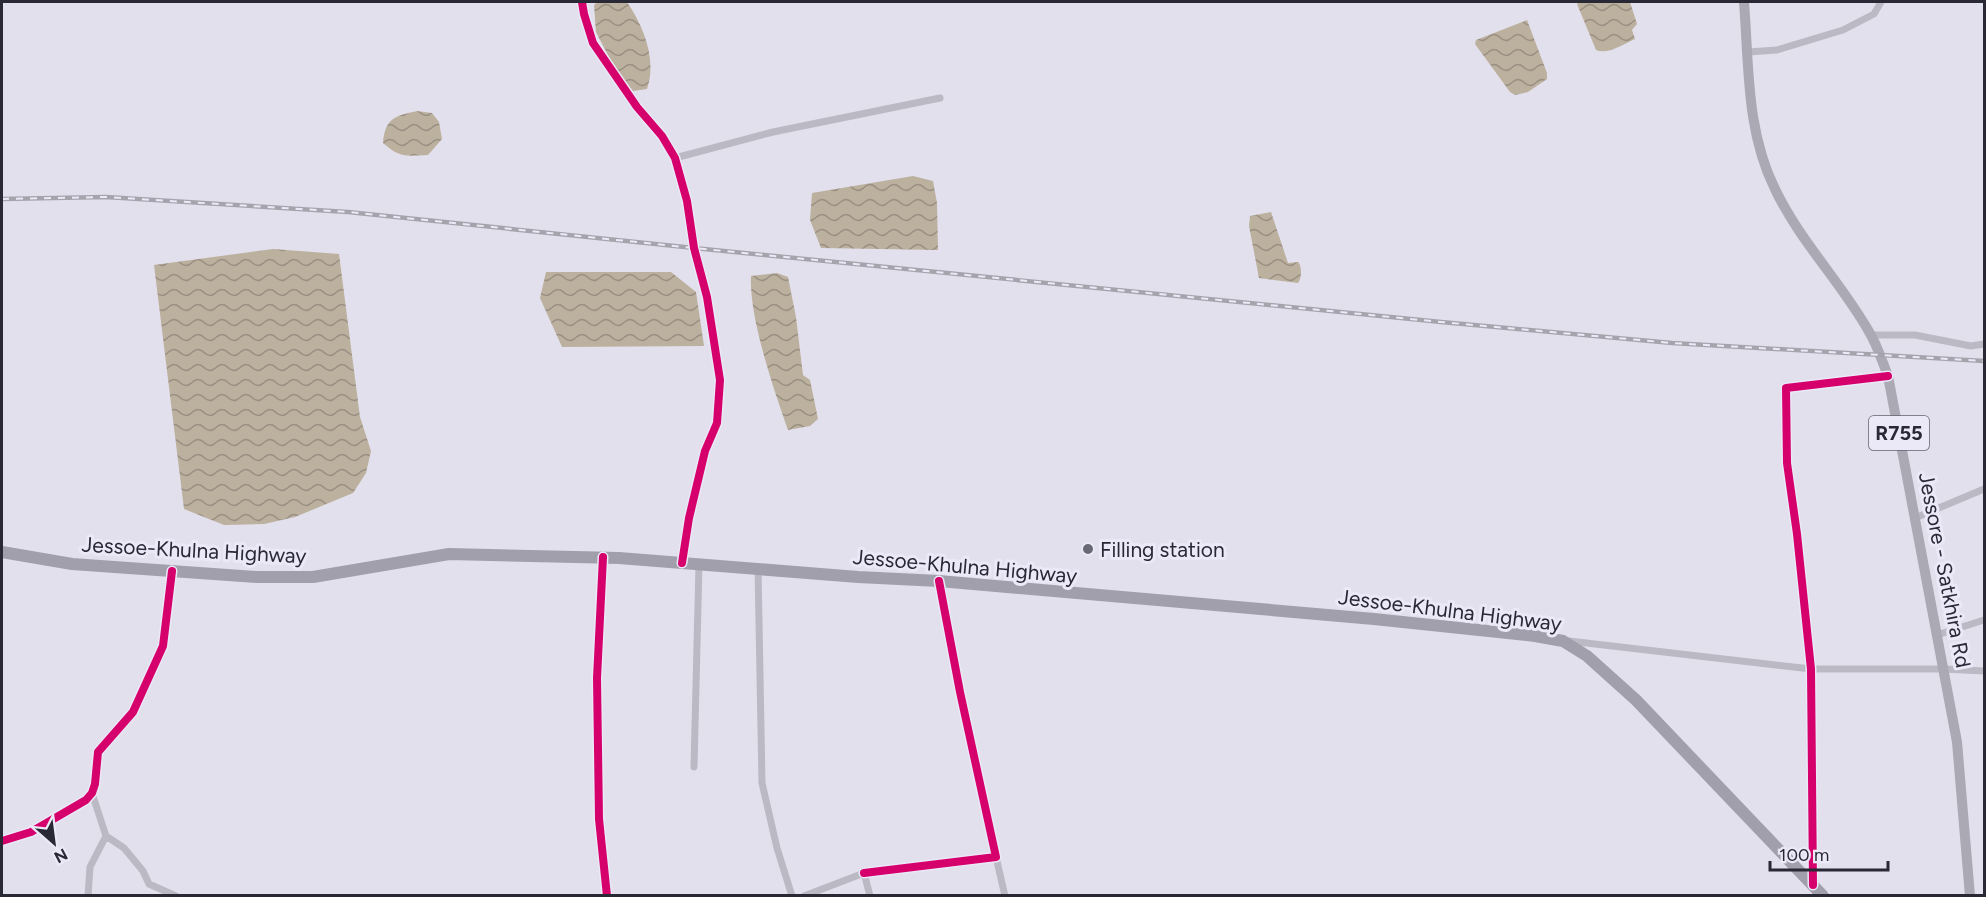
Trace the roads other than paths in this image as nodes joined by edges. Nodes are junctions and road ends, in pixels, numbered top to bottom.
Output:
1 (582, 2) edge
2 (1744, 2) edge
3 (1881, 2) edge
4 (1748, 52) junction
5 (940, 98) dead end
6 (675, 158) junction
7 (1871, 335) junction
8 (1984, 344) edge
9 (1888, 376) junction
10 (1984, 489) edge
11 (1915, 518) junction
12 (2, 552) edge
13 (603, 558) junction
14 (682, 563) junction
15 (699, 564) junction
16 (758, 568) junction
17 (172, 571) junction
18 (939, 581) junction
19 (1984, 620) edge
20 (1937, 635) junction
21 (1563, 641) junction
22 (1811, 669) junction
23 (1944, 669) junction
24 (1984, 671) edge
25 (694, 767) dead end
26 (92, 793) junction
27 (106, 836) junction
28 (2, 841) edge
29 (996, 857) junction
30 (864, 873) junction
31 (1813, 885) junction
32 (88, 896) edge
33 (176, 896) edge
34 (607, 896) edge
35 (792, 896) edge
36 (804, 896) edge
37 (870, 896) edge
38 (1005, 896) edge
39 (1823, 896) edge
40 (1970, 896) edge

1 - 6 street
2 - 4 main road, Jessore - Satkhira Rd / R755
3 - 4 street
4 - 7 main road, Jessore - Satkhira Rd / R755
5 - 6 street
6 - 14 street
7 - 8 street
7 - 9 main road, Jessore - Satkhira Rd / R755
9 - 11 main road, Jessore - Satkhira Rd / R755
9 - 22 street
10 - 11 street
11 - 20 main road, Jessore - Satkhira Rd / R755
12 - 17 highway, Jessoe-Khulna Highway
13 - 14 highway, Jessoe-Khulna Highway
13 - 17 highway, Jessoe-Khulna Highway
13 - 34 street
14 - 15 highway, Jessoe-Khulna Highway
15 - 16 highway, Jessoe-Khulna Highway
15 - 25 street
16 - 18 highway, Jessoe-Khulna Highway
16 - 35 street
17 - 26 street
18 - 21 highway, Jessoe-Khulna Highway
18 - 29 street
19 - 20 street
20 - 23 main road, Jessore - Satkhira Rd / R755
21 - 22 street
21 - 31 highway, Jessoe-Khulna Highway
22 - 23 street
22 - 31 street
23 - 24 street
23 - 40 main road, Jessore - Satkhira Rd / R755
26 - 27 street
26 - 28 street
27 - 32 street
27 - 33 street
29 - 30 street
29 - 38 street
30 - 36 street
30 - 37 street
31 - 39 highway, Jessoe-Khulna Highway

